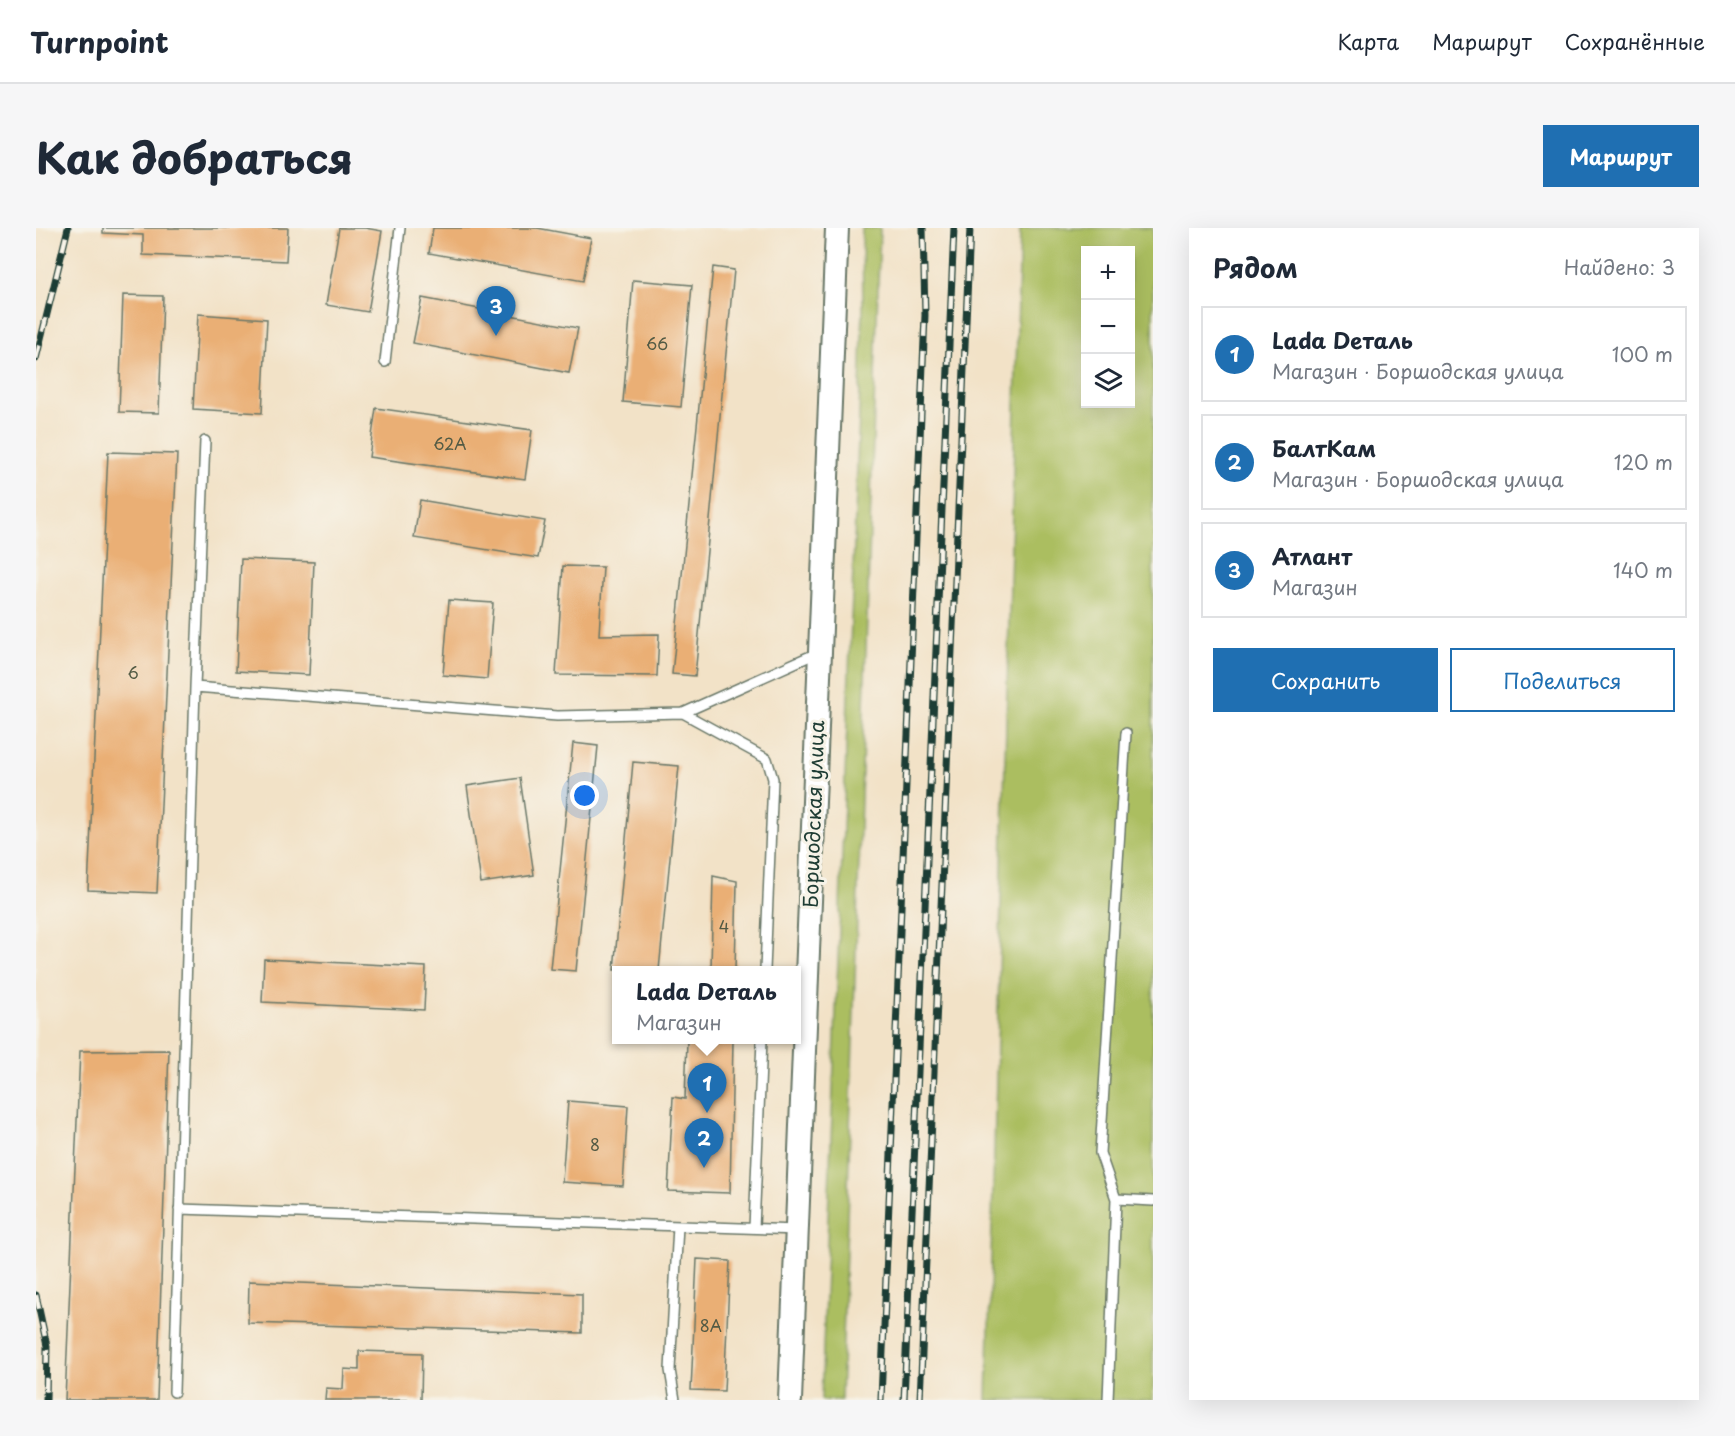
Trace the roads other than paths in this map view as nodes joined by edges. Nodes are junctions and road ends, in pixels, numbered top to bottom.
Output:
1 (399, 228) edge
2 (837, 228) edge
3 (385, 362) dead end
4 (205, 441) dead end
5 (820, 652) junction
6 (195, 687) junction
7 (683, 713) junction
8 (1126, 732) dead end
9 (765, 966) edge
10 (762, 1044) edge
11 (1116, 1199) junction
12 (1153, 1201) edge
13 (179, 1209) junction
14 (678, 1226) junction
15 (754, 1228) junction
16 (796, 1230) junction
17 (174, 1392) dead end
18 (675, 1400) edge
19 (790, 1400) edge
20 (1108, 1400) edge

1 - 3 lane
2 - 5 street, Боршодская улица
4 - 6 lane
5 - 7 lane
5 - 16 street, Боршодская улица
6 - 7 lane
6 - 13 lane
7 - 9 lane
8 - 11 lane
10 - 15 lane
11 - 12 lane
11 - 20 lane
13 - 14 lane
13 - 17 lane
14 - 15 lane
14 - 18 lane
15 - 16 lane
16 - 19 street, Боршодская улица

